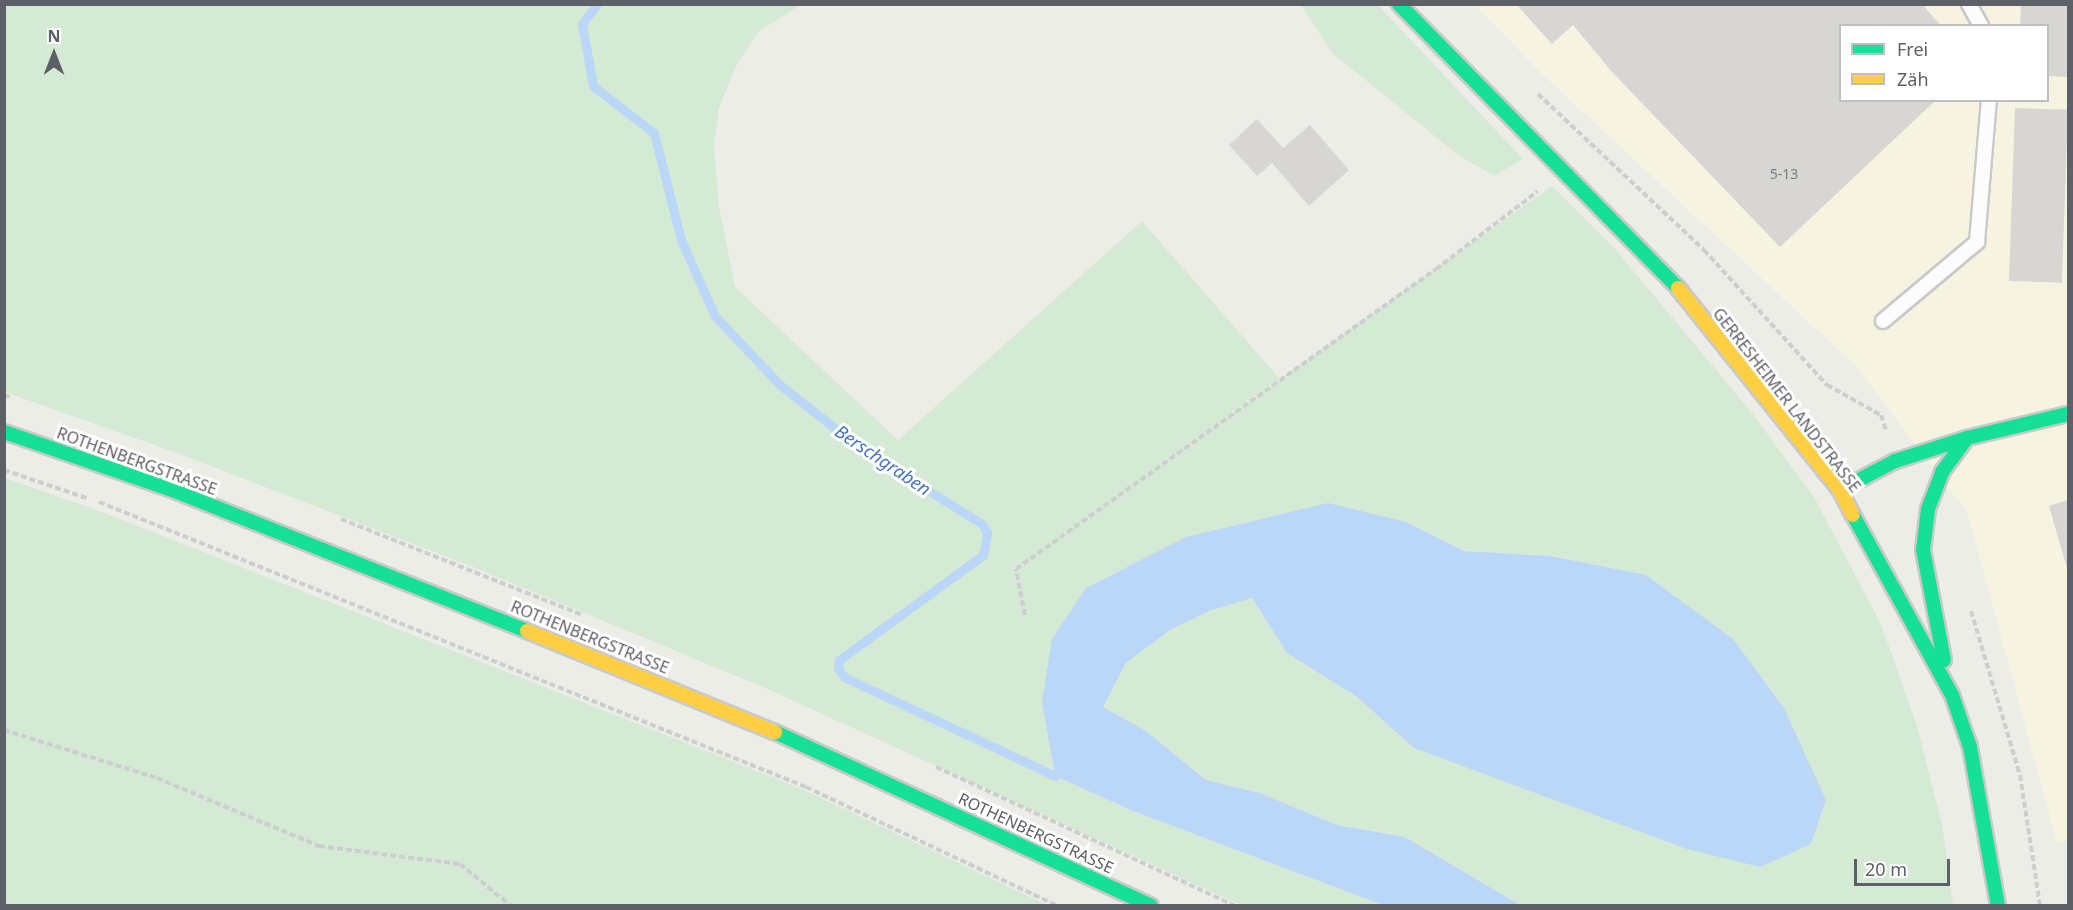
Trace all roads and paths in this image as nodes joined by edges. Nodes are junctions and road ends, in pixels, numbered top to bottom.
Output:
1 (1399, 4) edge
2 (1969, 4) edge
3 (1980, 24) edge
4 (1989, 102) edge
5 (1564, 170) junction
6 (1883, 321) dead end
7 (2068, 414) edge
8 (4, 432) edge
9 (1967, 438) junction
10 (4, 470) edge
11 (1840, 490) junction
12 (1025, 615) dead end
13 (1952, 695) junction
14 (4, 730) edge
15 (511, 906) edge
16 (1058, 906) edge
17 (1151, 906) edge
18 (1998, 906) edge

1 - 5 main road, GERRESHEIMER LANDSTRASSE
2 - 3 lane
4 - 6 lane
5 - 11 main road, GERRESHEIMER LANDSTRASSE
5 - 12 path
7 - 9 main road
8 - 17 main road, ROTHENBERGSTRASSE
9 - 11 main road
9 - 13 main road
10 - 16 path
11 - 13 main road, GERRESHEIMER LANDSTRASSE
13 - 18 main road, GERRESHEIMER LANDSTRASSE
14 - 15 path

